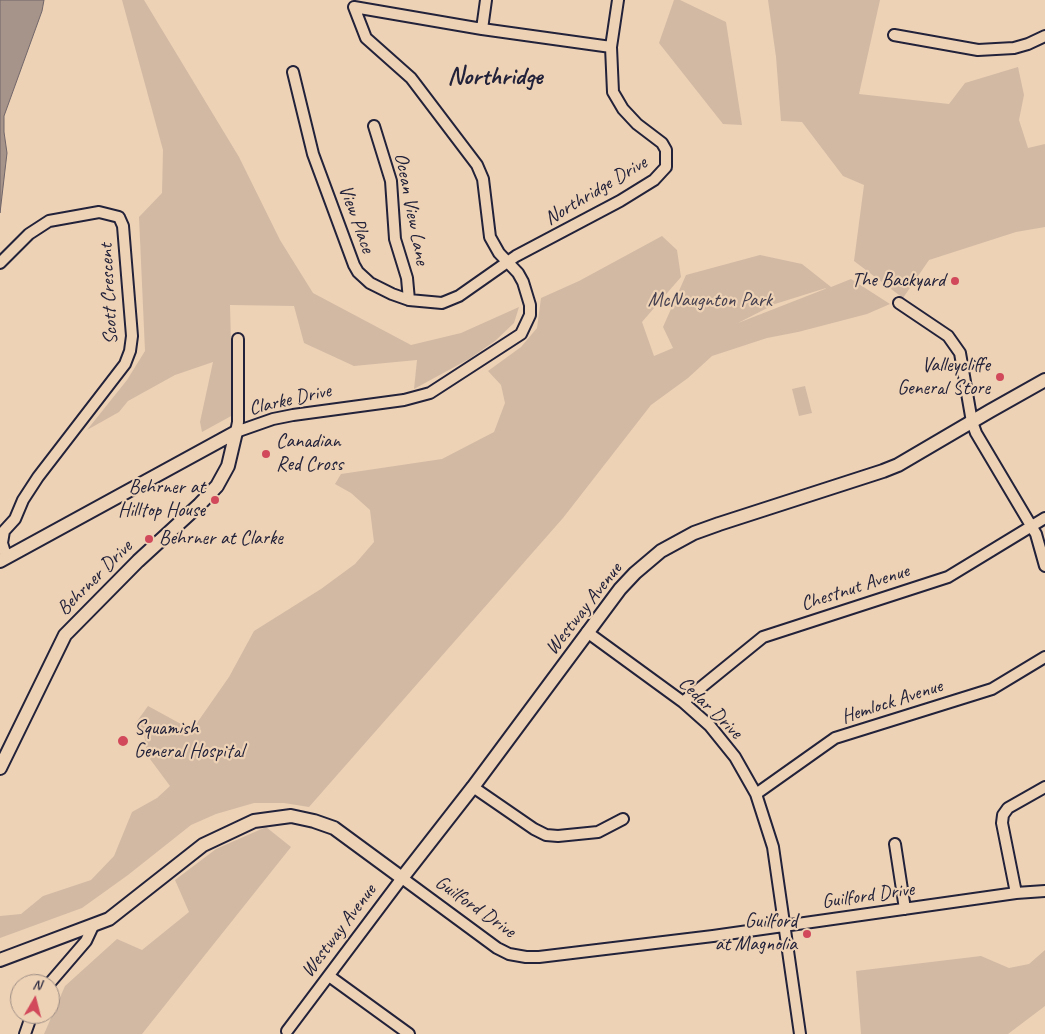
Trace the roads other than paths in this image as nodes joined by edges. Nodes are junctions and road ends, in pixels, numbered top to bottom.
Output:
1 (486, 0) edge
2 (618, 0) edge
3 (354, 4) edge
4 (482, 29) junction
5 (894, 35) dead end
6 (1045, 36) edge
7 (611, 47) junction
8 (293, 72) dead end
9 (374, 126) dead end
10 (507, 262) junction
11 (0, 263) edge
12 (409, 300) junction
13 (899, 303) dead end
14 (238, 338) dead end
15 (1045, 380) edge
16 (972, 422) junction
17 (236, 432) junction
18 (1045, 518) edge
19 (1031, 525) junction
20 (3, 559) edge
21 (1045, 566) edge
22 (587, 632) junction
23 (1045, 657) edge
24 (683, 702) junction
25 (0, 768) edge
26 (473, 788) junction
27 (1045, 788) edge
28 (756, 794) junction
29 (623, 819) dead end
30 (895, 844) dead end
31 (402, 878) junction
32 (1045, 891) edge
33 (1016, 893) junction
34 (905, 909) junction
35 (93, 926) junction
36 (786, 926) junction
37 (0, 960) edge
38 (58, 974) edge
39 (330, 976) junction
40 (287, 1031) dead end
41 (409, 1034) edge
42 (800, 1034) edge

1 - 4 street
2 - 7 street, Northridge Drive
3 - 4 street
3 - 10 street, Clarke Drive
4 - 7 street
5 - 6 street
7 - 10 street, Northridge Drive
8 - 12 street, View Place
9 - 12 street, Ocean View Lane
10 - 12 street, View Place
10 - 17 street, Clarke Drive
11 - 20 street, Scott Crescent
13 - 16 street
14 - 17 street
15 - 16 street, Westway Avenue
16 - 19 street
16 - 22 street, Westway Avenue
17 - 20 street, Clarke Drive
17 - 25 street, Behrner Drive
18 - 19 street, Chestnut Avenue
19 - 21 street
19 - 24 street, Chestnut Avenue
22 - 24 street, Cedar Drive
22 - 26 street, Westway Avenue
23 - 28 street, Hemlock Avenue
24 - 28 street, Cedar Drive
26 - 29 street
26 - 31 street, Westway Avenue
27 - 33 street
28 - 36 street, Cedar Drive
30 - 34 street
31 - 35 street, Guilford Drive
31 - 36 street, Guilford Drive
31 - 39 street, Westway Avenue
32 - 33 street, Guilford Drive
33 - 34 street, Guilford Drive
34 - 36 street, Guilford Drive
35 - 37 street, Guilford Drive
35 - 38 street
36 - 42 street, Cedar Drive
39 - 40 street, Westway Avenue
39 - 41 street

